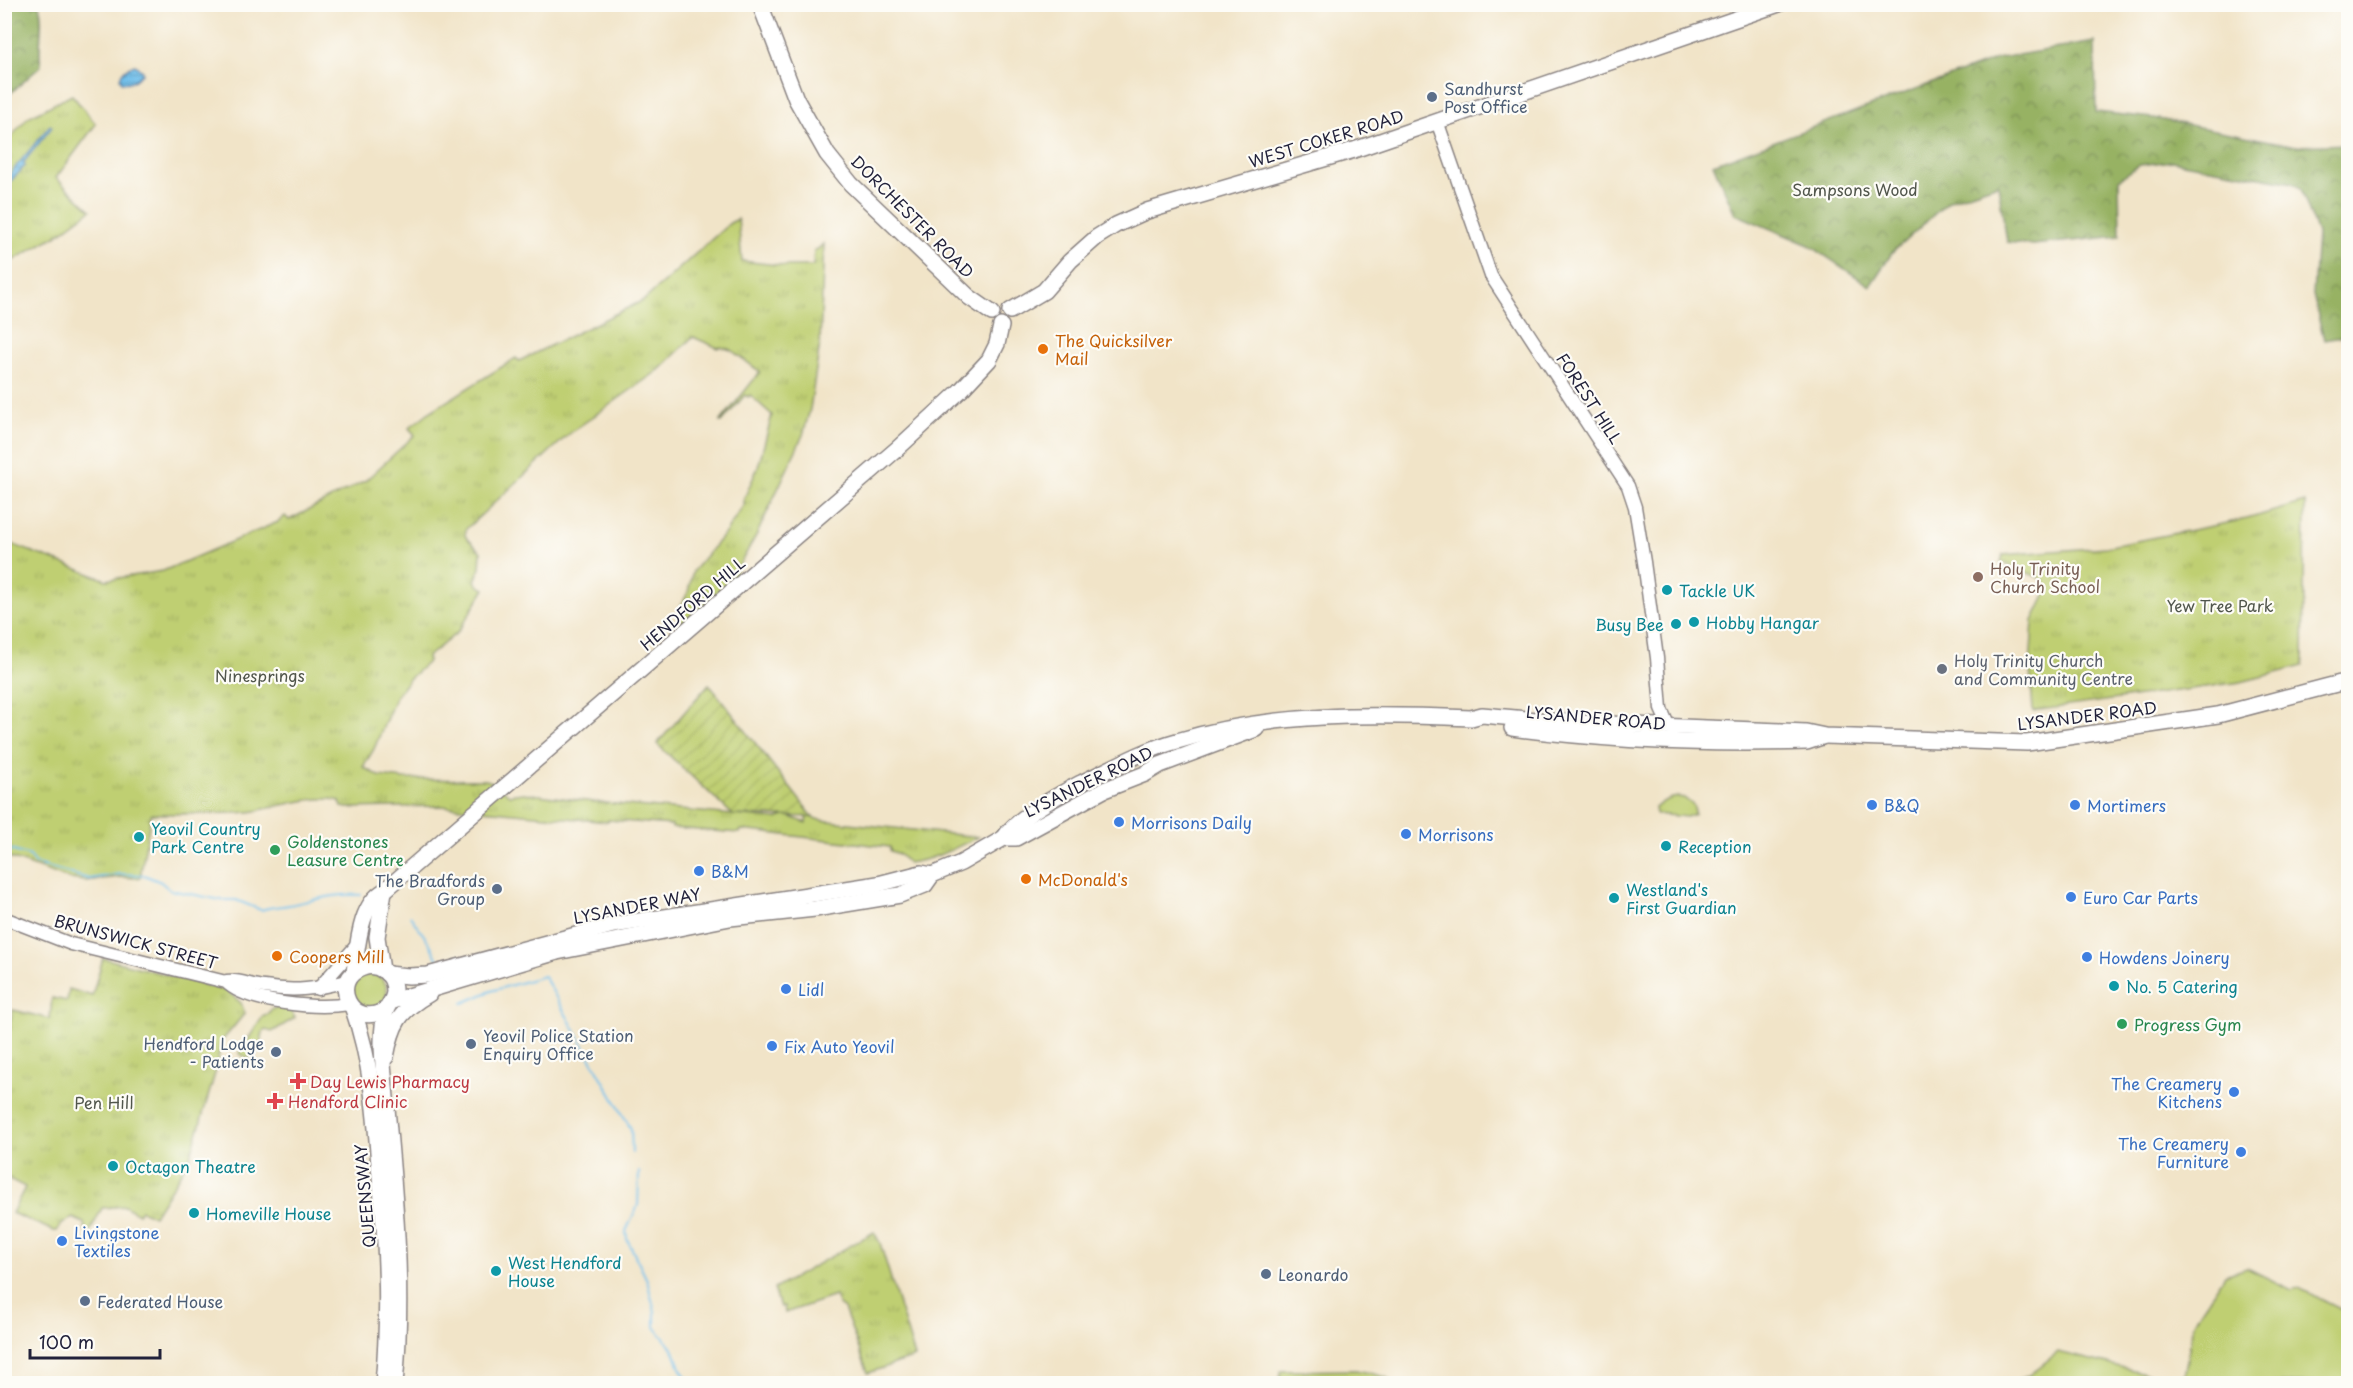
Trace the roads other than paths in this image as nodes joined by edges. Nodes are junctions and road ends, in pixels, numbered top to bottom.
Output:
1 (760, 4) edge
2 (1779, 4) edge
3 (1437, 121) junction
4 (1010, 311) joint
5 (997, 319) junction
6 (2349, 681) edge
7 (1472, 718) junction
8 (1663, 727) junction
9 (1825, 736) junction
10 (898, 888) junction
11 (384, 891) junction
12 (4, 918) edge
13 (358, 944) junction
14 (385, 972) junction
15 (351, 977) junction
16 (226, 982) junction
17 (266, 987) junction
18 (318, 989) junction
19 (436, 989) junction
20 (253, 996) junction
21 (389, 1005) junction
22 (351, 1006) junction
23 (383, 1068) junction
24 (383, 1383) edge
25 (395, 1383) edge

1 - 5 main road, DORCHESTER ROAD
2 - 3 main road, WEST COKER ROAD
3 - 4 main road, WEST COKER ROAD
3 - 8 street, FOREST HILL
4 - 5 main road, HENDFORD HILL
5 - 11 main road, HENDFORD HILL
6 - 9 main road, LYSANDER ROAD
7 - 8 main road, LYSANDER ROAD
7 - 9 main road, LYSANDER ROAD
7 - 10 main road, LYSANDER ROAD
8 - 9 main road, LYSANDER ROAD
10 - 14 main road, LYSANDER WAY
10 - 19 main road, LYSANDER WAY
11 - 13 main road, HENDFORD HILL
11 - 14 main road
12 - 16 street, BRUNSWICK STREET
13 - 15 main road, HENDFORD HILL
13 - 18 street
14 - 15 main road
14 - 21 main road
15 - 18 street, BRUNSWICK STREET
15 - 22 main road
16 - 17 street, BRUNSWICK STREET
16 - 20 street, BRUNSWICK STREET
17 - 18 street, BRUNSWICK STREET
17 - 20 street
19 - 21 main road, LYSANDER WAY
19 - 23 main road
20 - 22 street, BRUNSWICK STREET
21 - 22 main road
21 - 23 main road, QUEENSWAY
22 - 24 main road, QUEENSWAY
23 - 25 main road, QUEENSWAY

